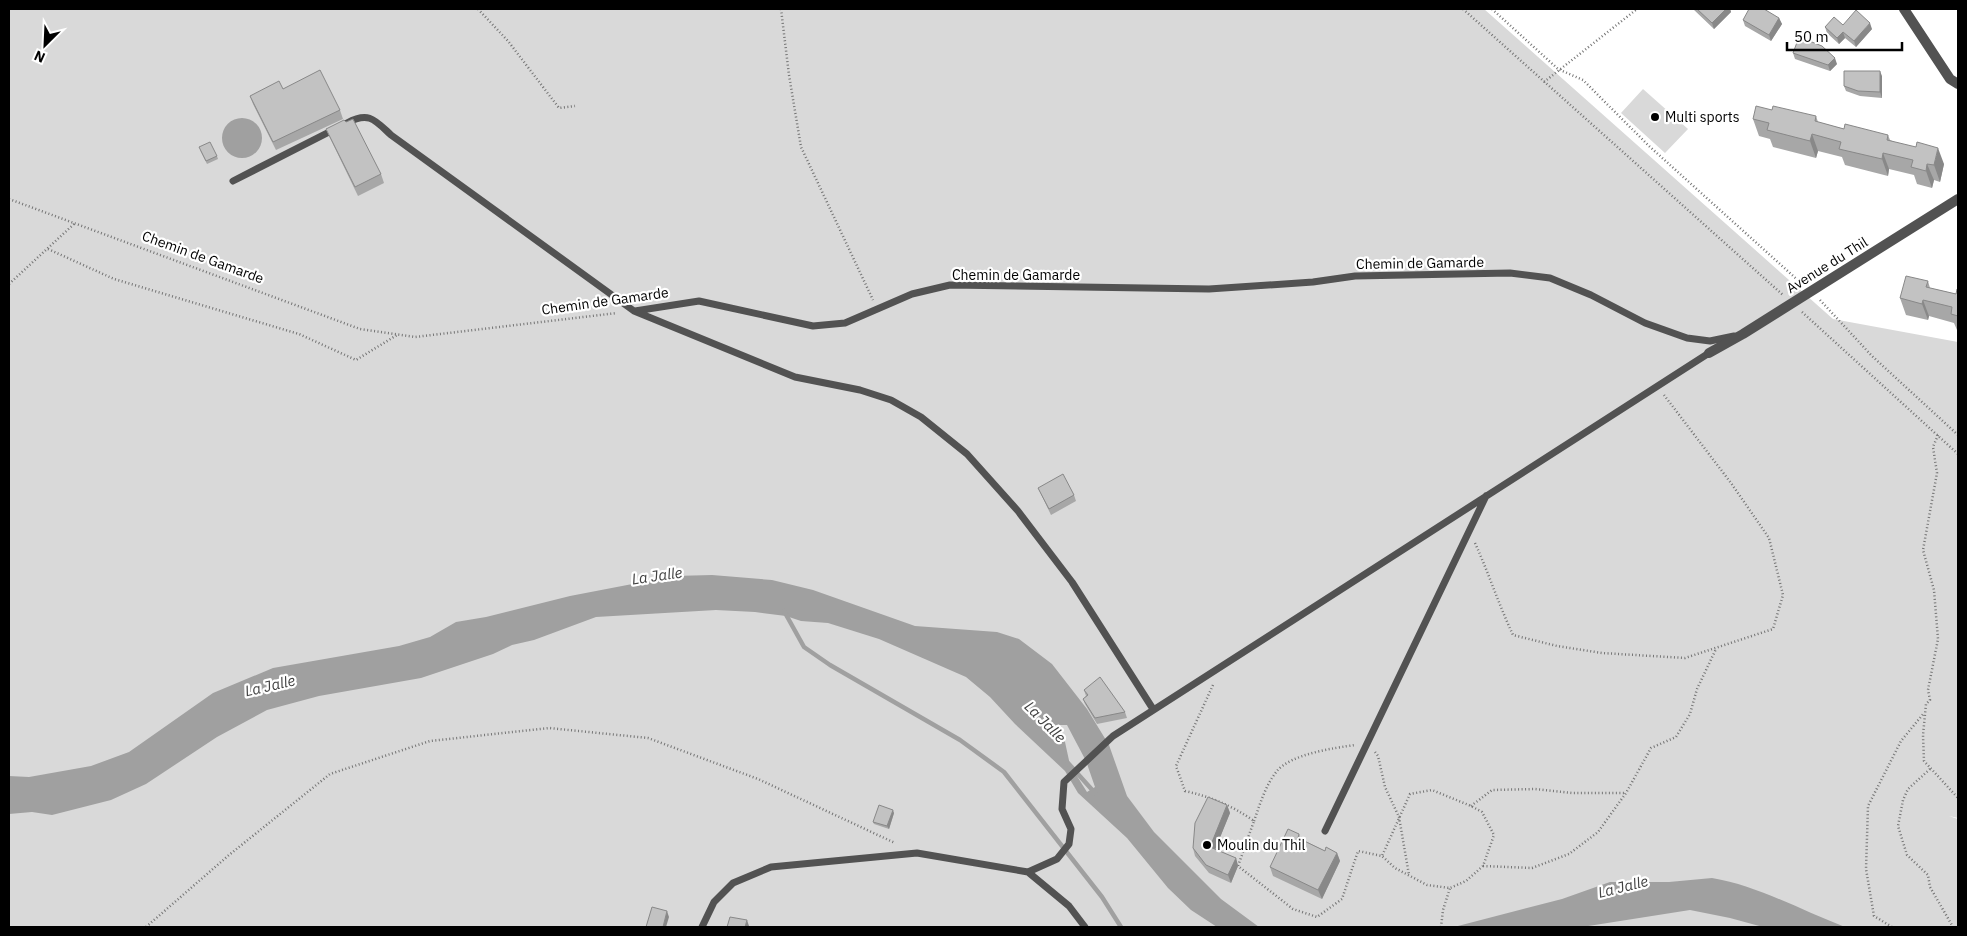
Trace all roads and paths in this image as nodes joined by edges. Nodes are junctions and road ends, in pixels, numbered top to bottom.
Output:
1 (478, 9) edge
2 (781, 9) edge
3 (1462, 9) edge
4 (1492, 9) edge
5 (1637, 9) edge
6 (1904, 9) edge
7 (1558, 69) junction
8 (1544, 82) junction
9 (1958, 84) edge
10 (575, 106) dead end
11 (233, 181) dead end
12 (9, 199) edge
13 (1958, 199) edge
14 (75, 223) junction
15 (48, 249) junction
16 (9, 284) edge
17 (1810, 291) junction
18 (1792, 303) junction
19 (877, 309) junction
20 (634, 311) junction
21 (398, 334) junction
22 (1743, 334) junction
23 (1709, 353) joint
24 (1657, 386) junction
25 (1938, 435) junction
26 (1958, 435) edge
27 (1958, 454) edge
28 (1486, 496) junction
29 (1470, 530) junction
30 (1716, 648) junction
31 (1224, 664) junction
32 (1152, 709) junction
33 (1925, 712) junction
34 (1930, 768) junction
35 (1626, 793) junction
36 (1958, 798) edge
37 (1471, 806) junction
38 (1326, 831) dead end
39 (917, 853) junction
40 (1382, 856) junction
41 (1483, 866) junction
42 (1028, 872) junction
43 (1450, 888) junction
44 (146, 927) edge
45 (702, 927) edge
46 (1085, 927) edge
47 (1441, 927) edge
48 (1892, 927) edge
49 (1953, 927) edge

1 - 10 path
2 - 19 path
3 - 8 path
4 - 7 path
5 - 7 path
6 - 9 street
7 - 8 path
7 - 17 path
8 - 18 path
11 - 20 lane
12 - 14 path, Chemin de Gamarde
13 - 17 street, Avenue du Thil
14 - 15 path
14 - 21 path, Chemin de Gamarde
15 - 16 path
15 - 21 path
17 - 18 street, Avenue du Thil
17 - 26 path
18 - 22 street, Avenue du Thil
18 - 25 path
19 - 20 lane, Chemin de Gamarde
19 - 22 lane, Chemin de Gamarde
20 - 21 path, Chemin de Gamarde
20 - 32 lane
22 - 23 street, Avenue du Thil
23 - 24 lane
24 - 28 lane
24 - 30 path
25 - 27 path
25 - 33 path
28 - 29 lane
28 - 31 lane
29 - 30 path
29 - 38 lane
30 - 35 path
31 - 32 lane
31 - 40 path
32 - 42 lane
33 - 34 path
33 - 48 path
34 - 36 path
34 - 49 path
35 - 37 path
35 - 41 path
37 - 40 path
37 - 41 path
39 - 42 lane
39 - 44 path
39 - 45 lane
40 - 43 path
41 - 43 path
42 - 46 lane
43 - 47 path

